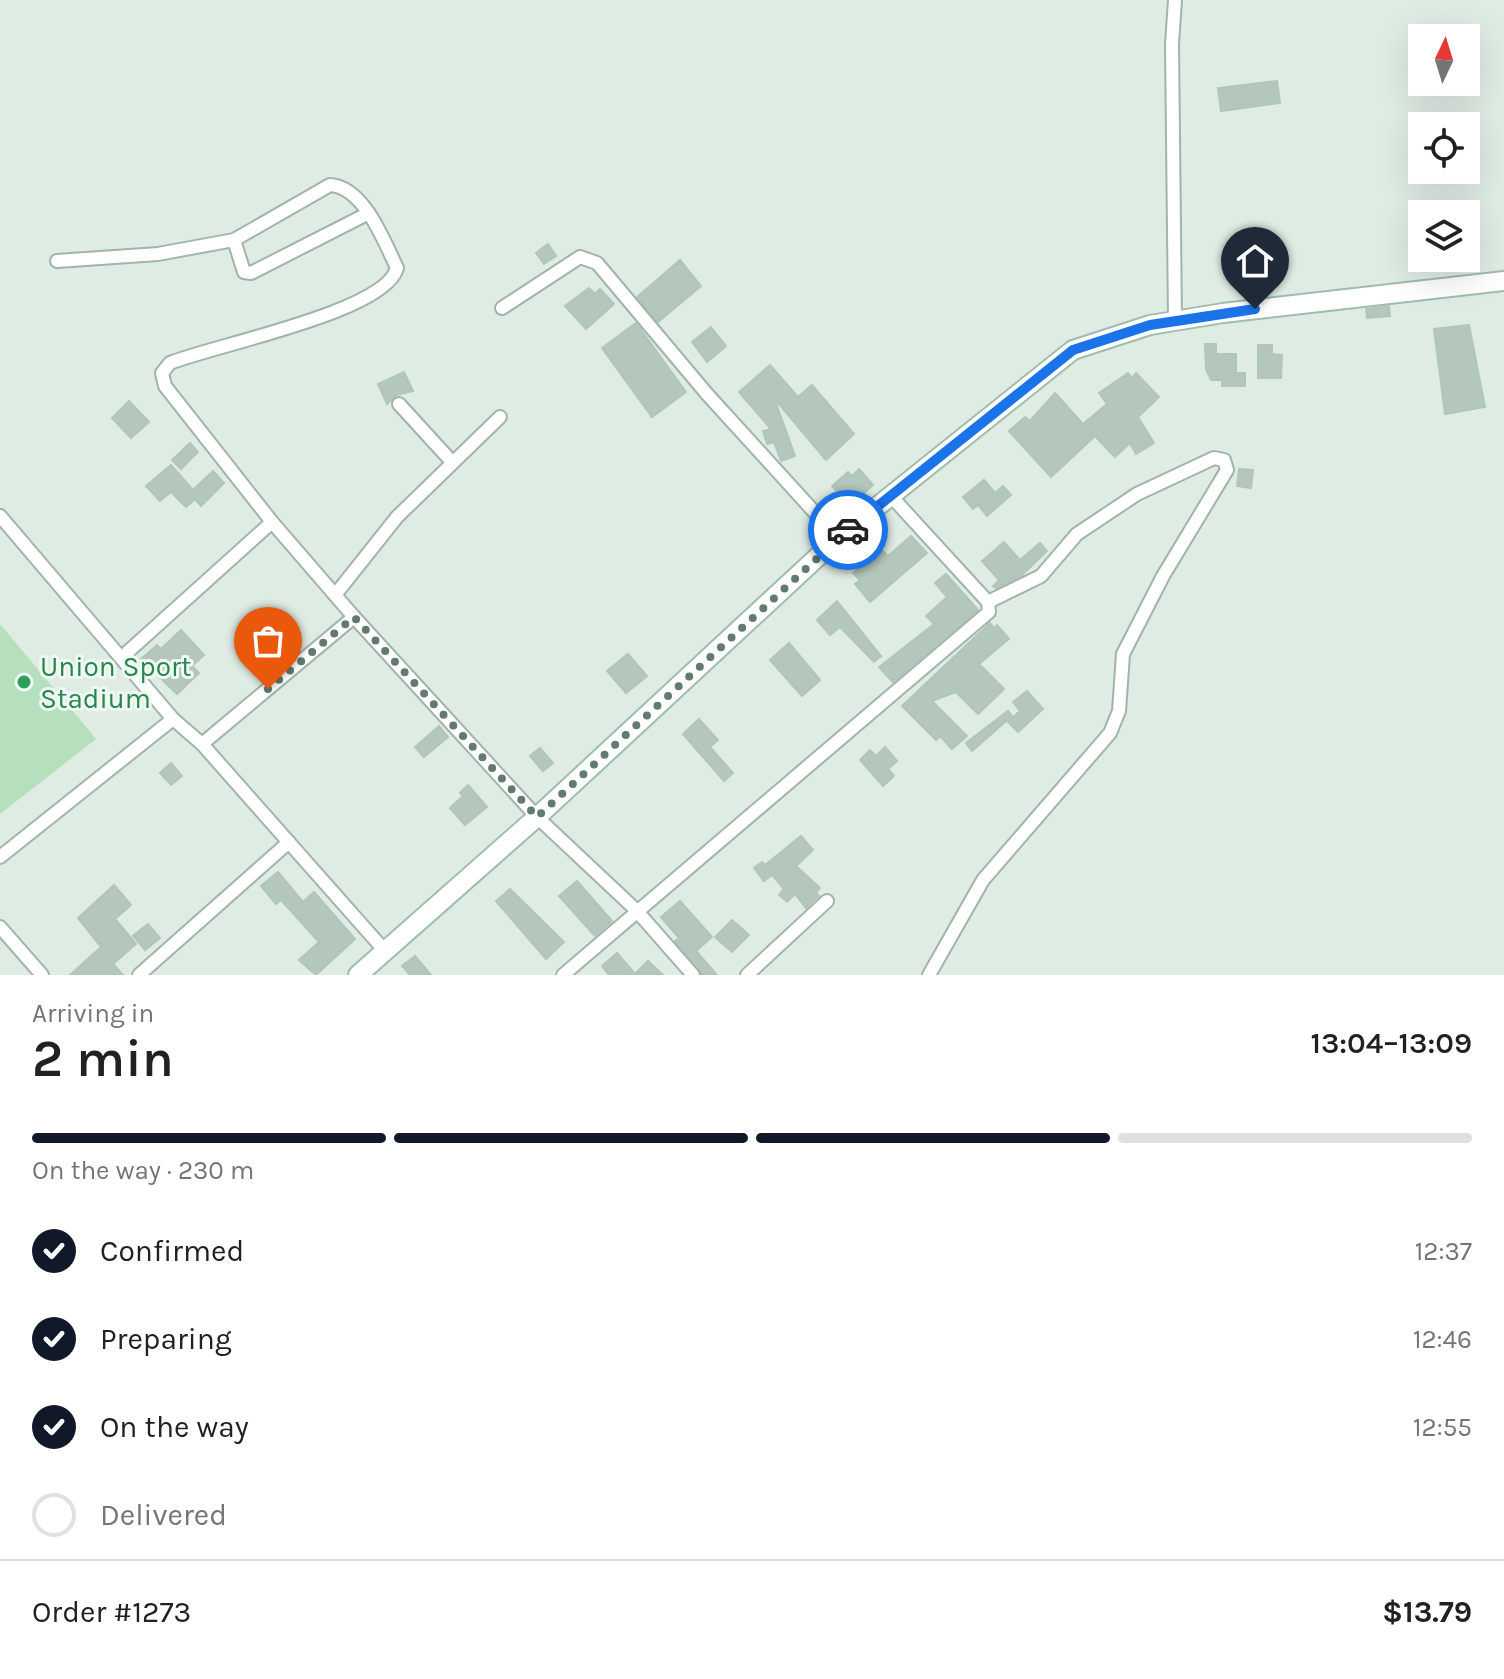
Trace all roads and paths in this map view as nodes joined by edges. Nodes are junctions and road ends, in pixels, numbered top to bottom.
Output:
1 (1175, 0) edge
2 (367, 214) junction
3 (234, 240) junction
4 (57, 261) dead end
5 (1504, 281) edge
6 (502, 308) dead end
7 (1175, 321) junction
8 (399, 404) dead end
9 (500, 417) dead end
10 (452, 462) junction
11 (890, 495) junction
12 (0, 516) edge
13 (272, 522) junction
14 (838, 538) junction
15 (335, 595) junction
16 (988, 602) junction
17 (354, 617) junction
18 (121, 658) junction
19 (173, 719) junction
20 (202, 744) junction
21 (537, 817) junction
22 (289, 842) junction
23 (0, 857) edge
24 (827, 901) dead end
25 (636, 910) junction
26 (0, 927) edge
27 (385, 951) junction
28 (42, 975) edge
29 (139, 975) edge
30 (358, 975) edge
31 (563, 975) edge
32 (693, 975) edge
33 (747, 975) edge
34 (929, 975) edge

1 - 7 street
2 - 3 street
2 - 3 street
2 - 13 street
3 - 4 street
5 - 7 street
6 - 14 street
7 - 11 street
8 - 10 street
9 - 10 street
10 - 15 street
11 - 14 street
11 - 16 street
12 - 18 street
13 - 15 street
13 - 18 street
14 - 21 street
15 - 17 street
16 - 25 street
16 - 34 street
17 - 20 street
17 - 21 street
18 - 19 street
19 - 20 street
19 - 23 street
20 - 22 street
21 - 25 street
21 - 27 street
22 - 27 street
22 - 29 street
24 - 33 street
25 - 31 street
25 - 32 street
26 - 28 street
27 - 30 street

